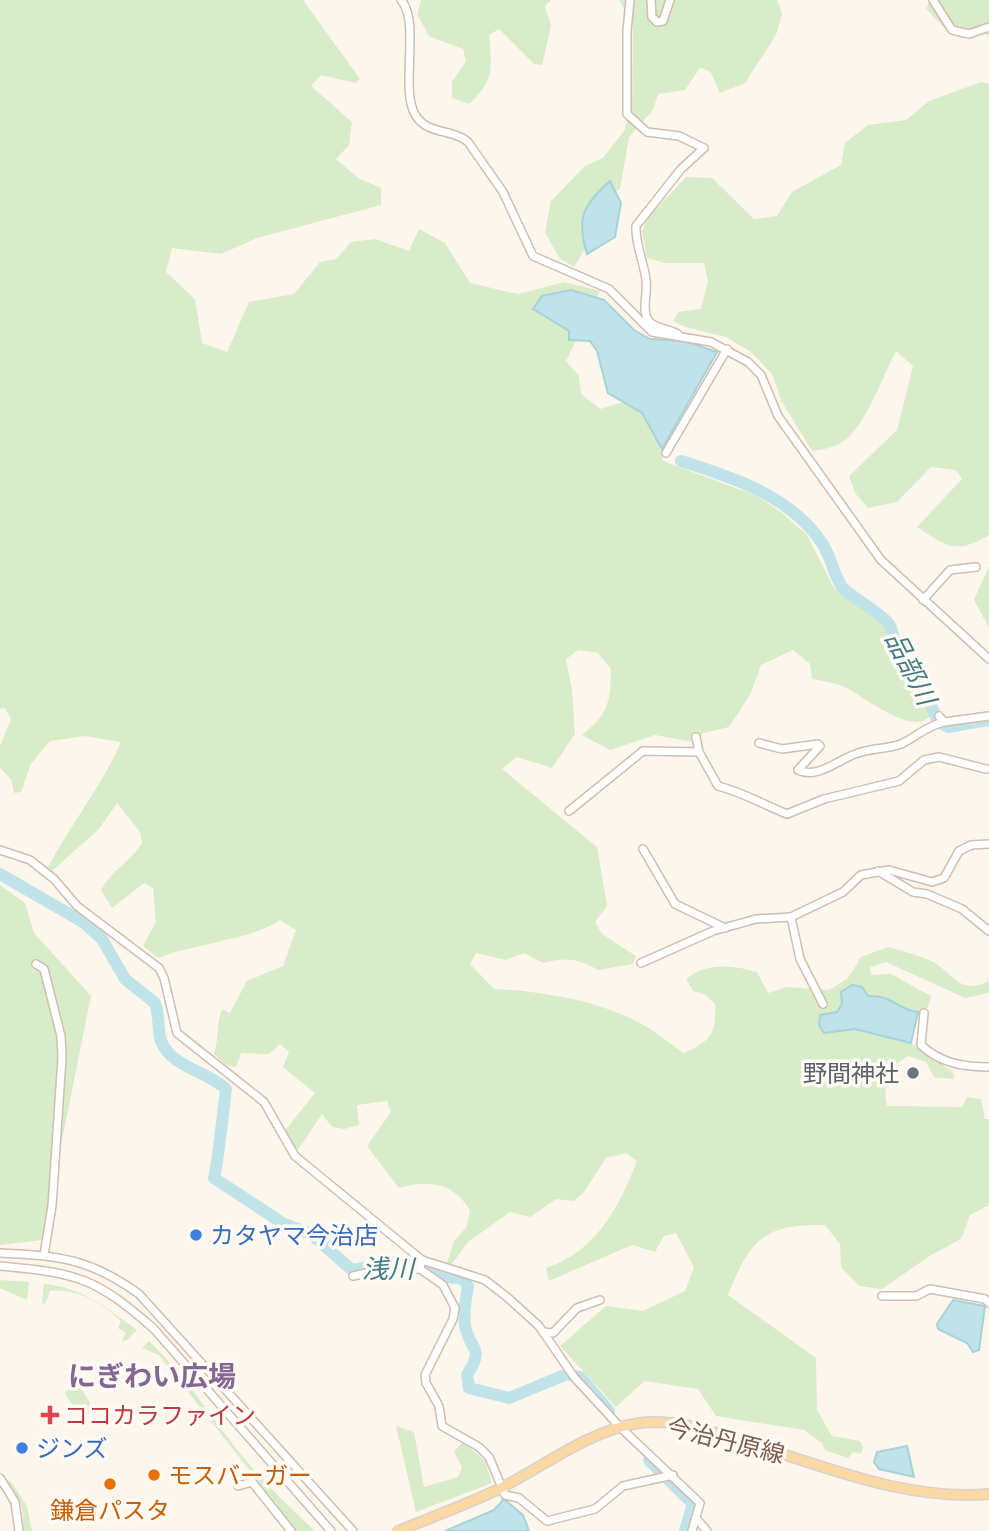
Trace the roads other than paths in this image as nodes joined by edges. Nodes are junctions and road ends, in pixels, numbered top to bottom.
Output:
1 (401, 0) edge
2 (630, 0) edge
3 (651, 0) edge
4 (670, 0) edge
5 (933, 0) edge
6 (989, 27) edge
7 (680, 335) junction
8 (727, 349) junction
9 (666, 453) dead end
10 (976, 567) dead end
11 (923, 600) junction
12 (989, 659) edge
13 (989, 716) edge
14 (696, 737) dead end
15 (759, 743) dead end
16 (699, 752) junction
17 (987, 770) edge
18 (569, 811) dead end
19 (989, 844) edge
20 (643, 849) dead end
21 (0, 850) edge
22 (878, 871) junction
23 (791, 917) junction
24 (725, 928) junction
25 (989, 931) edge
26 (641, 963) dead end
27 (36, 964) dead end
28 (824, 1004) dead end
29 (924, 1013) dead end
30 (989, 1068) edge
31 (0, 1253) edge
32 (44, 1255) junction
33 (422, 1260) junction
34 (0, 1266) edge
35 (420, 1269) junction
36 (353, 1276) dead end
37 (882, 1296) dead end
38 (600, 1300) dead end
39 (987, 1300) edge
40 (543, 1332) junction
41 (620, 1427) junction
42 (673, 1475) junction
43 (0, 1478) edge
44 (238, 1486) dead end
45 (500, 1488) junction
46 (989, 1494) edge
47 (696, 1518) junction
48 (19, 1531) edge
49 (291, 1531) edge
50 (331, 1531) edge
51 (353, 1531) edge
52 (398, 1531) edge
53 (692, 1531) edge
54 (707, 1531) edge

1 - 7 street
2 - 7 street
3 - 4 street
5 - 6 street
7 - 8 street
8 - 9 street
8 - 11 street
10 - 11 street
11 - 12 street
13 - 15 street
14 - 16 street
16 - 17 street
16 - 18 street
19 - 22 street
20 - 24 street
21 - 33 street
22 - 23 street
22 - 25 street
23 - 24 street
23 - 28 street
24 - 26 street
27 - 32 street
29 - 30 street
31 - 32 street
32 - 51 street
33 - 35 street
33 - 40 street
34 - 50 street
35 - 36 street
35 - 45 street
37 - 39 street
38 - 40 street
40 - 41 street
41 - 42 street
41 - 45 main road, 今治丹原線
41 - 46 main road, 今治丹原線
42 - 45 street
42 - 47 street
43 - 48 street
44 - 49 street
45 - 52 main road, 今治丹原線
47 - 53 street
47 - 54 street

